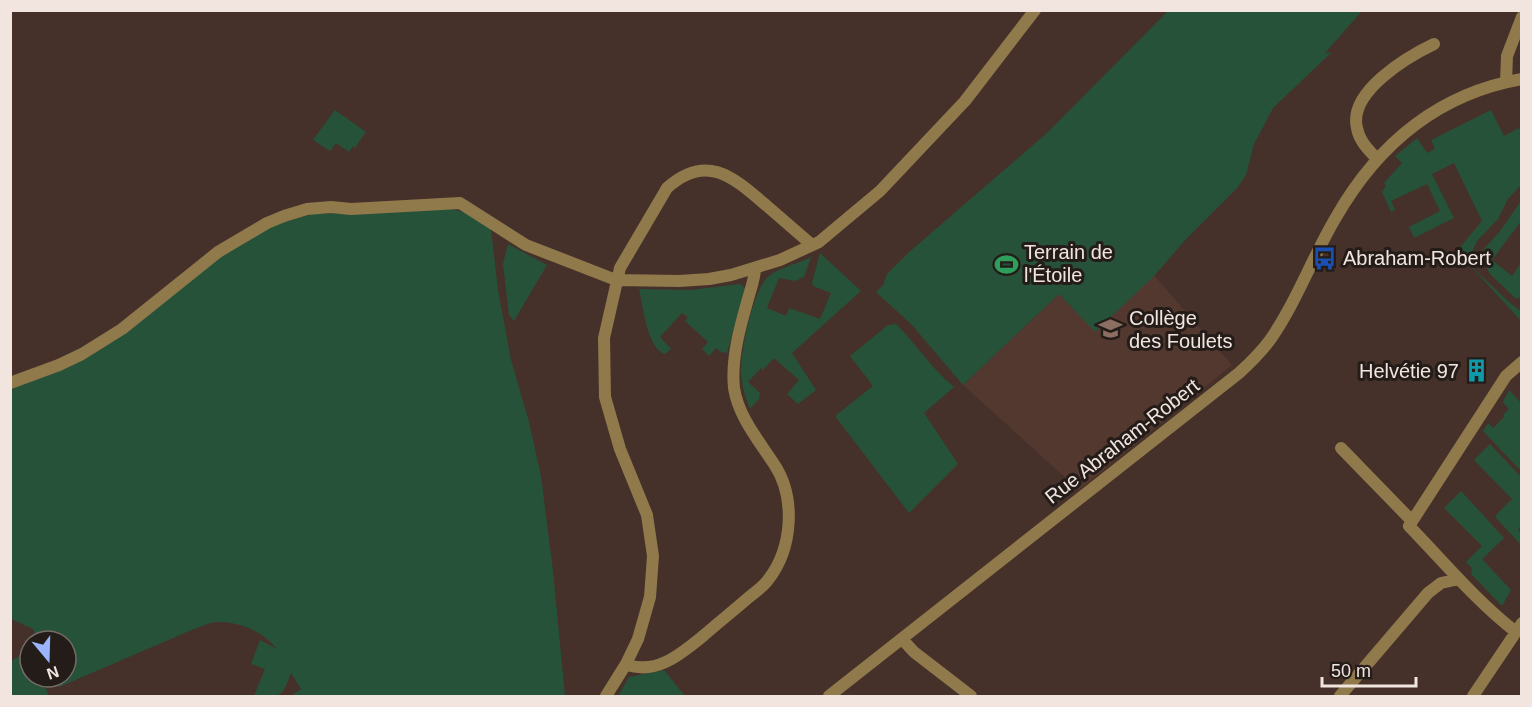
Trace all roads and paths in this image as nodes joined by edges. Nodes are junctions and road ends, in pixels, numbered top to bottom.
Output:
1 (1035, 10) edge
2 (1521, 17) edge
3 (1518, 33) edge
4 (1434, 45) dead end
5 (1521, 79) edge
6 (1506, 82) junction
7 (1377, 159) junction
8 (812, 245) junction
9 (755, 268) junction
10 (616, 280) junction
11 (1521, 362) edge
12 (10, 383) edge
13 (1341, 448) dead end
14 (1412, 521) junction
15 (1460, 579) junction
16 (1519, 628) edge
17 (902, 639) junction
18 (626, 664) junction
19 (606, 696) edge
20 (829, 696) edge
21 (971, 696) edge
22 (1340, 696) edge
23 (1473, 696) edge

1 - 8 street
2 - 3 street
3 - 6 street
4 - 7 street
5 - 6 street, Rue Abraham-Robert
6 - 7 street, Rue Abraham-Robert
7 - 17 street, Rue Abraham-Robert
8 - 9 street
8 - 10 street
9 - 10 street
9 - 18 street
10 - 12 street
10 - 18 street
11 - 14 street
13 - 14 street
14 - 15 street
15 - 16 street
15 - 22 street
16 - 23 street
17 - 20 street, Rue Abraham-Robert
17 - 21 street
18 - 19 street

